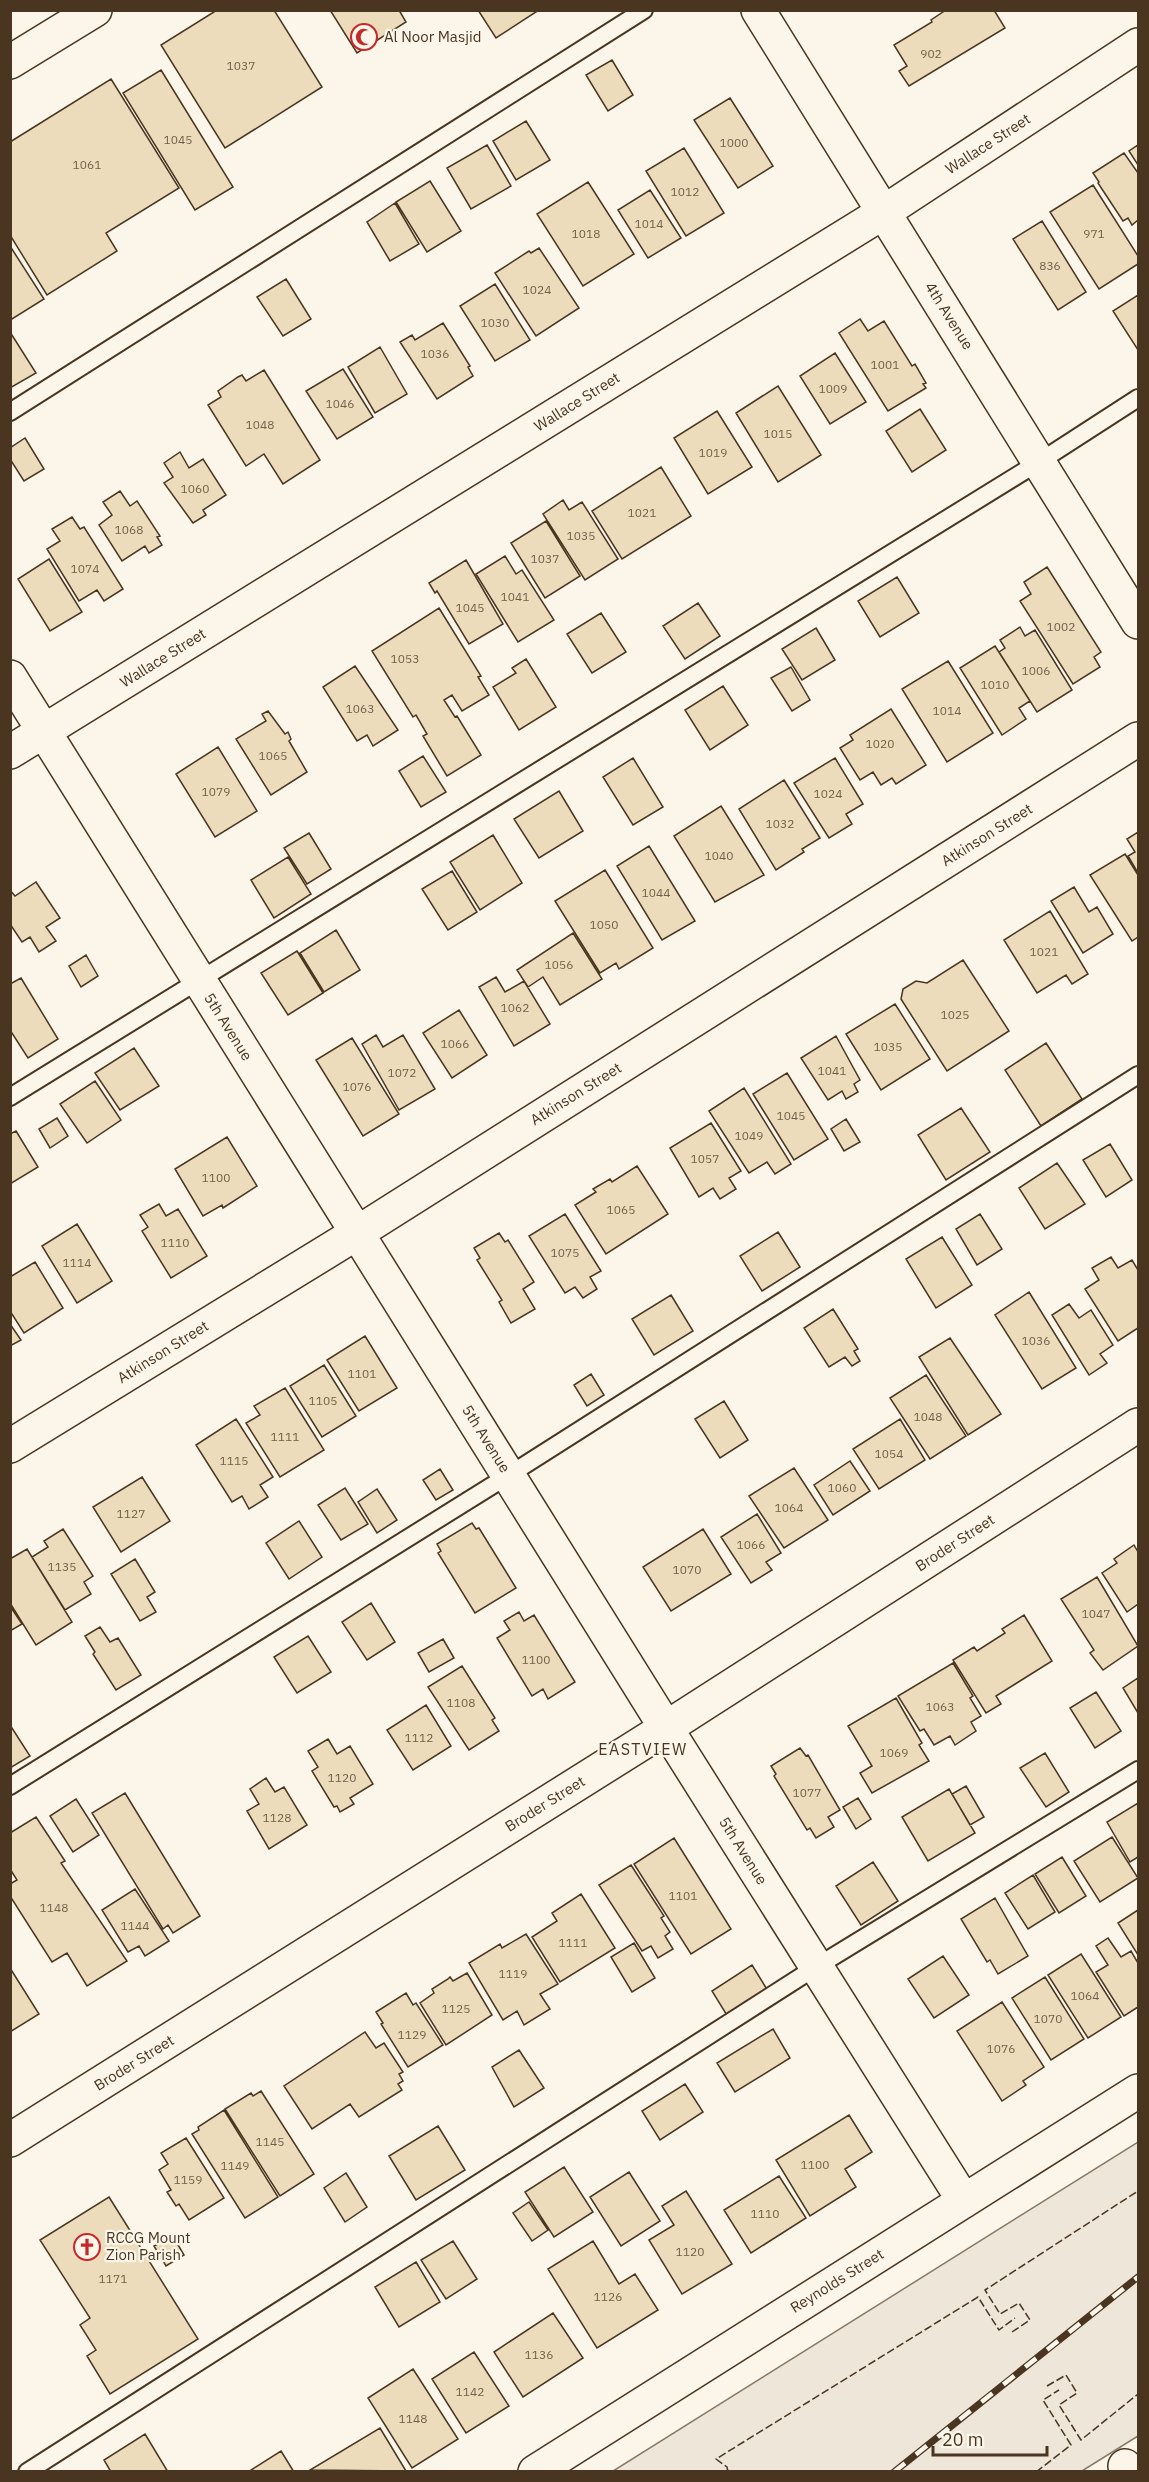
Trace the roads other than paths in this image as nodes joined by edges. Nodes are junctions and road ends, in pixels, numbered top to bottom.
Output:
1 (95, 10) edge
2 (644, 10) edge
3 (758, 10) edge
4 (1138, 45) edge
5 (10, 62) edge
6 (885, 212) junction
7 (1138, 398) edge
8 (10, 412) edge
9 (1039, 462) junction
10 (1138, 622) edge
11 (10, 676) edge
12 (45, 730) junction
13 (1138, 739) edge
14 (10, 752) edge
15 (199, 980) junction
16 (1138, 1075) edge
17 (10, 1096) edge
18 (357, 1233) junction
19 (1138, 1425) edge
20 (10, 1446) edge
21 (509, 1475) junction
22 (666, 1728) junction
23 (1138, 1770) edge
24 (10, 1786) edge
25 (816, 1967) junction
26 (1138, 2091) edge
27 (10, 2140) edge
28 (964, 2200) junction
29 (27, 2472) edge
30 (535, 2472) edge

1 - 5 street
2 - 8 lane
3 - 6 street, 4th Avenue
4 - 6 street, Wallace Street
6 - 9 street, 4th Avenue
6 - 12 street, Wallace Street
7 - 9 lane
9 - 10 street, 4th Avenue
9 - 15 lane
11 - 12 street, 5th Avenue
12 - 14 street, Wallace Street
12 - 15 street, 5th Avenue
13 - 18 street, Atkinson Street
15 - 17 lane
15 - 18 street, 5th Avenue
16 - 21 lane
18 - 20 street, Atkinson Street
18 - 21 street, 5th Avenue
19 - 22 street, Broder Street
21 - 22 street, 5th Avenue
21 - 24 lane
22 - 25 street, 5th Avenue
22 - 27 street, Broder Street
23 - 25 lane
25 - 28 street, 5th Avenue
25 - 29 lane
26 - 28 street, Reynolds Street
28 - 30 street, Reynolds Street

